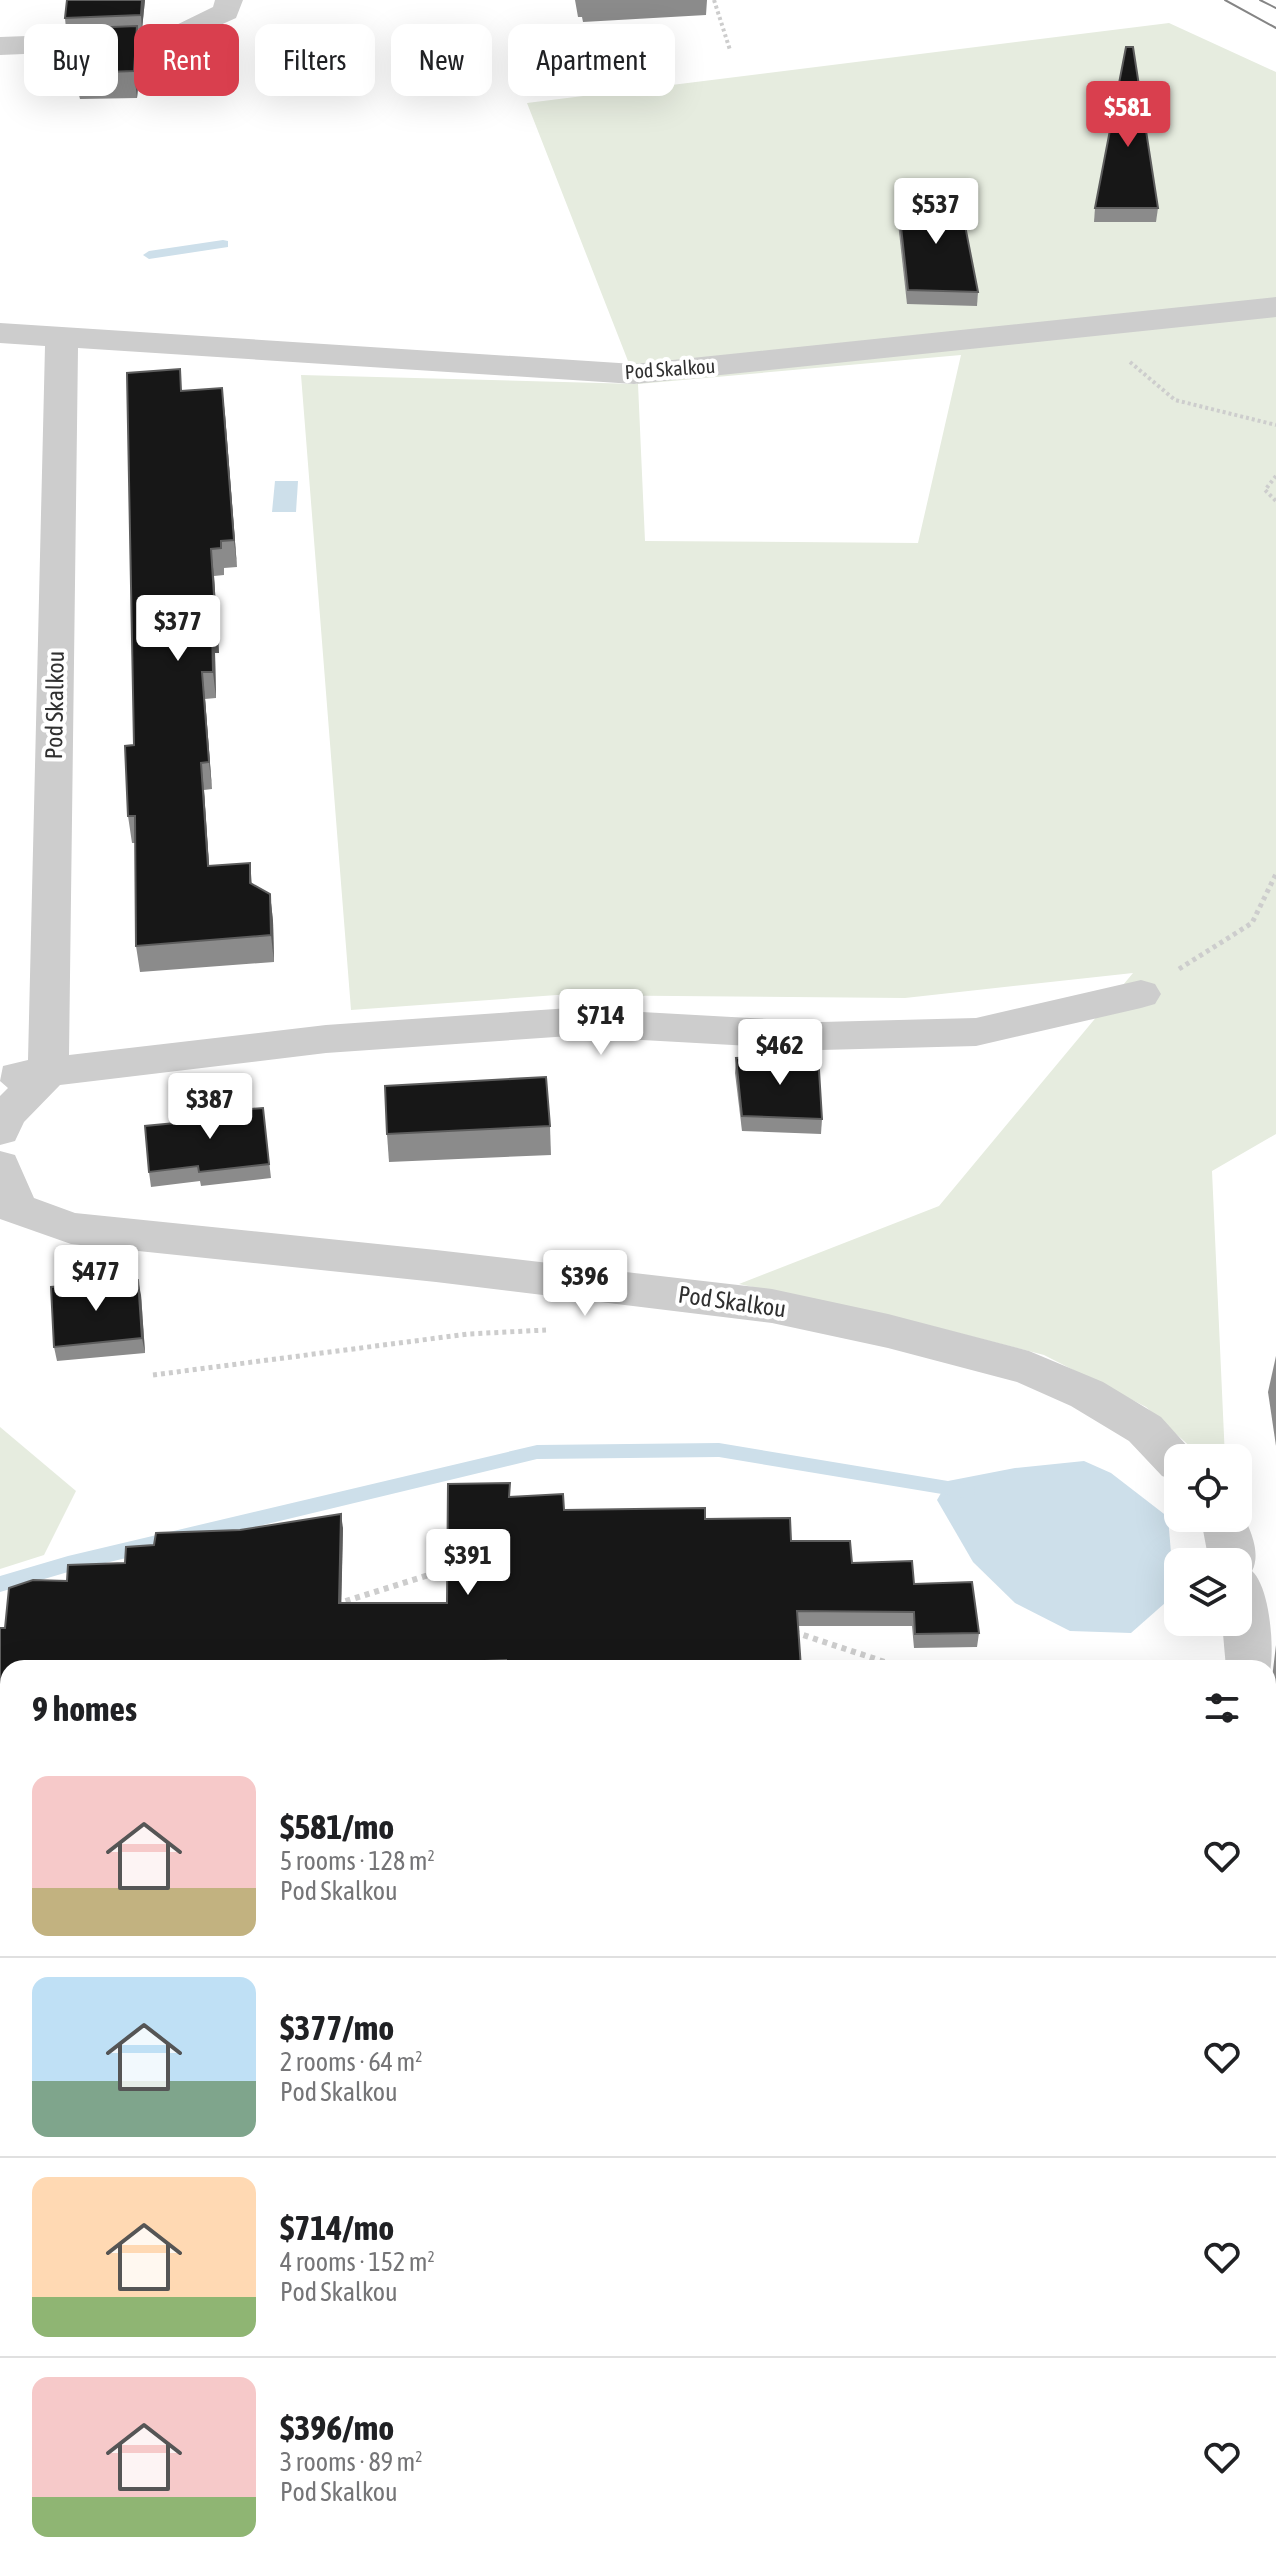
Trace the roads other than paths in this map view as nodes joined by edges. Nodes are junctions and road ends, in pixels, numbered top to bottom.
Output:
1 (229, 0) edge
2 (0, 46) edge
3 (1276, 307) edge
4 (0, 333) edge
5 (62, 338) junction
6 (1141, 994) road end
7 (48, 1072) junction
8 (0, 1079) edge
9 (0, 1130) edge
10 (0, 1166) edge
11 (8, 1204) edge
12 (1164, 1449) edge
13 (1249, 1636) edge
14 (1250, 1660) edge

1 - 2 street
3 - 5 street, Pod Skalkou
4 - 5 street, Pod Skalkou
5 - 7 street, Pod Skalkou
6 - 7 street
7 - 8 street
7 - 9 street
10 - 11 street, Pod Skalkou
11 - 12 street, Pod Skalkou
13 - 14 street

